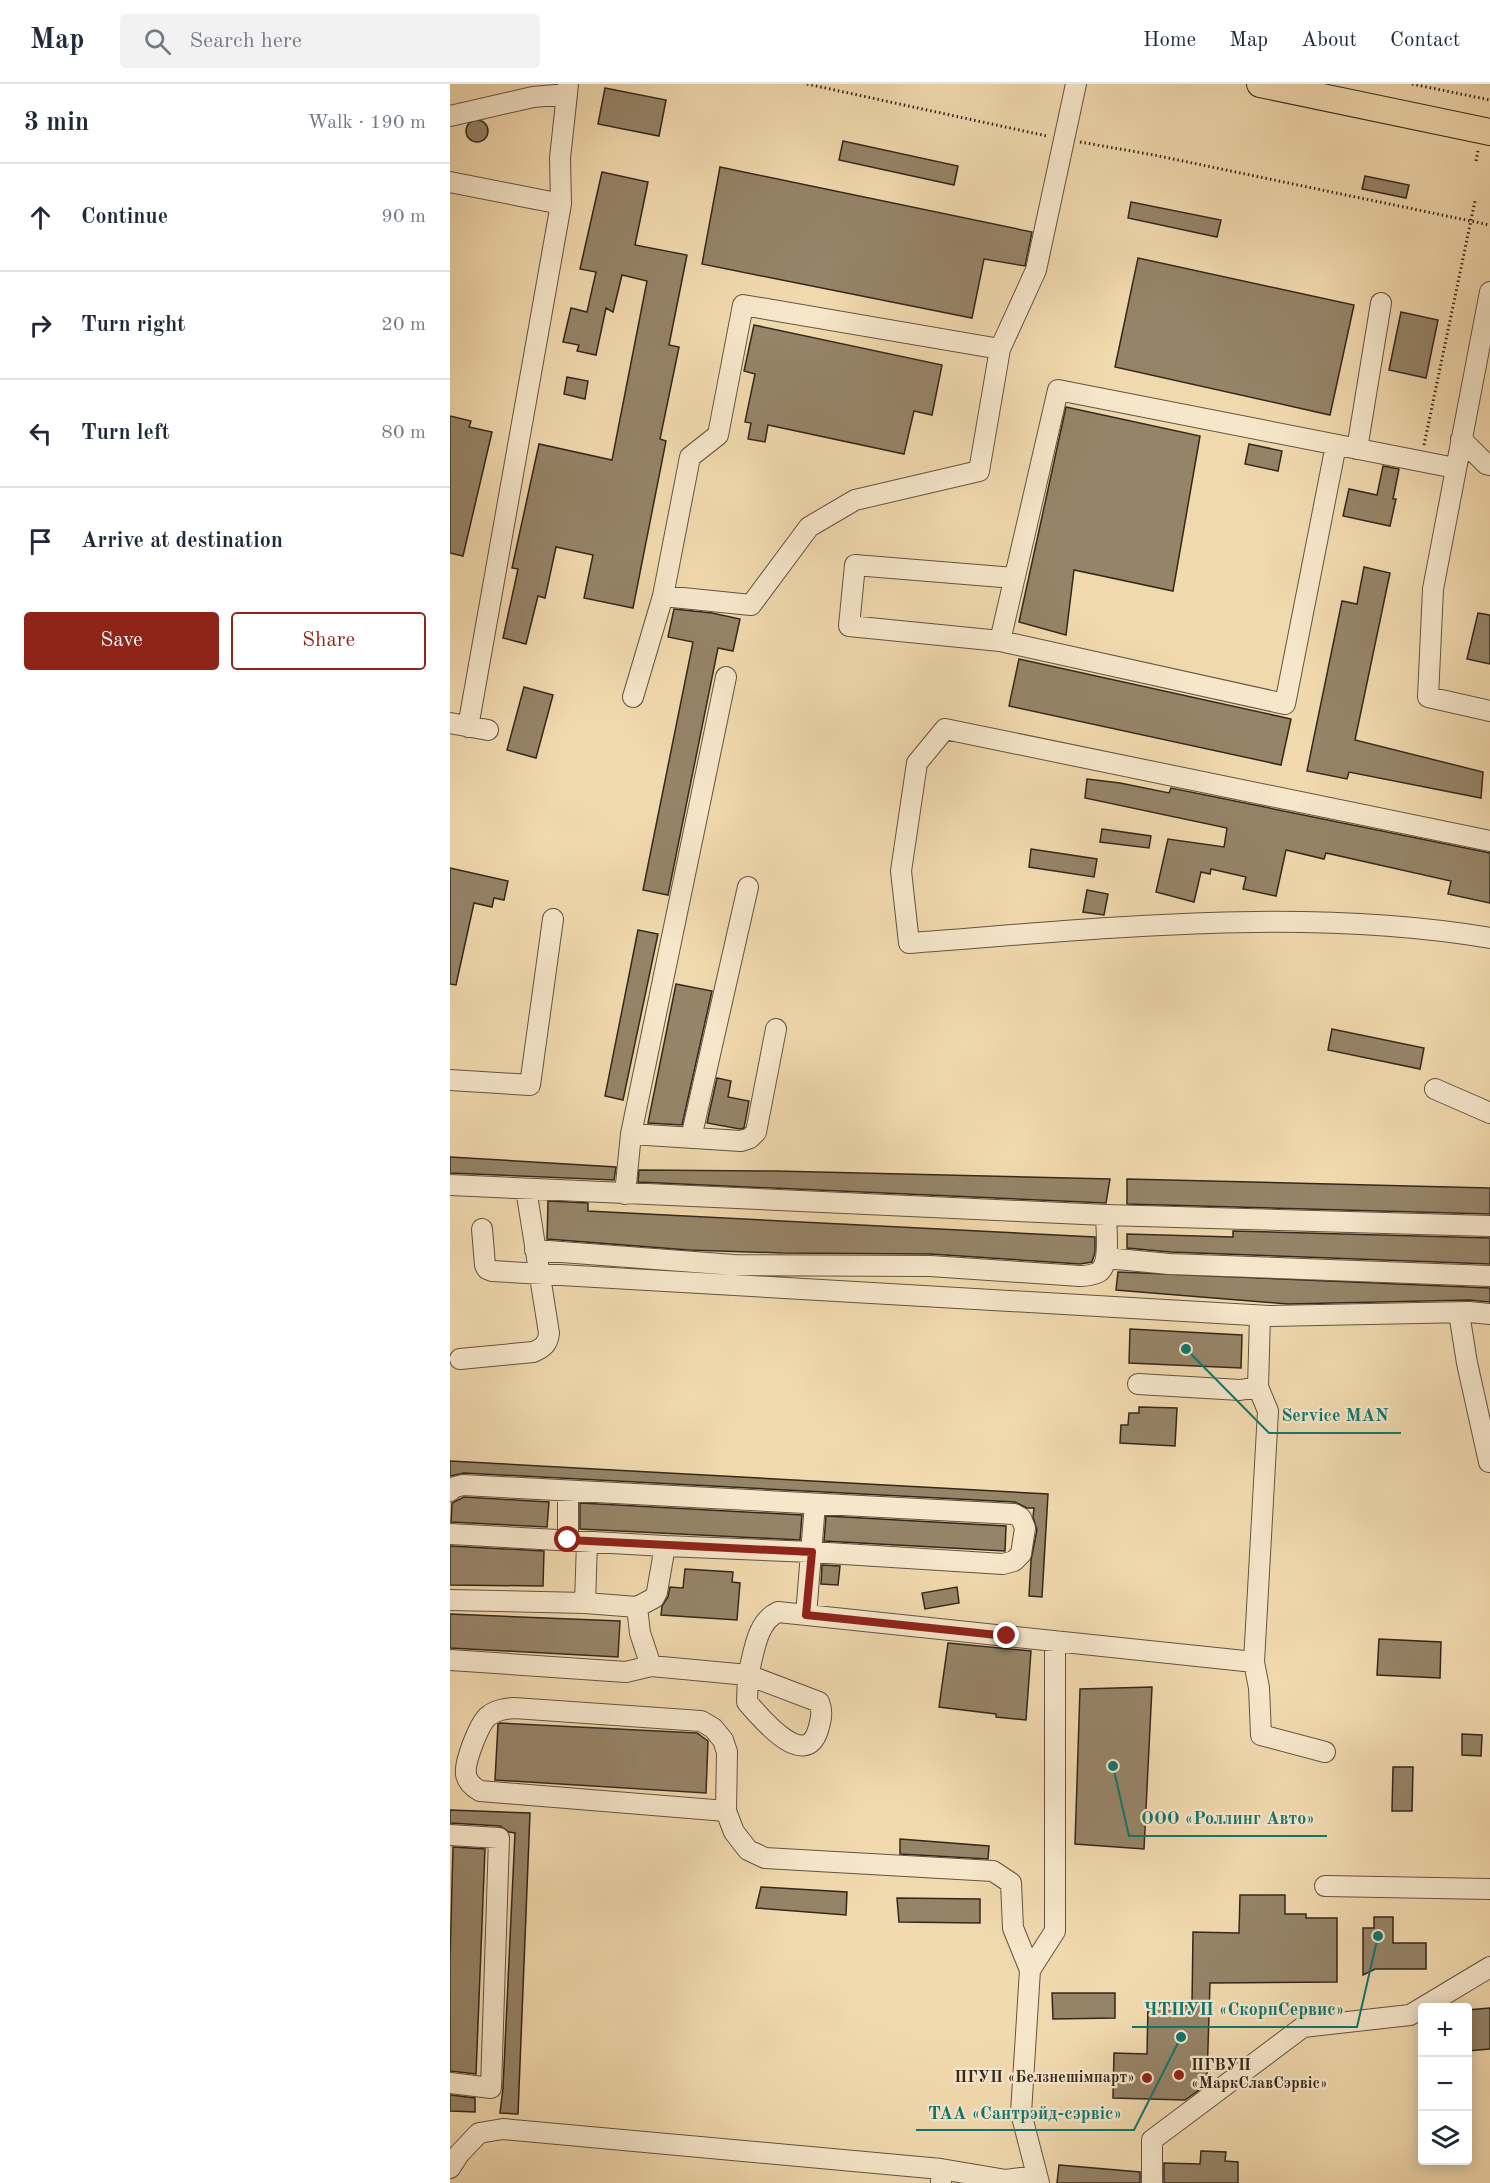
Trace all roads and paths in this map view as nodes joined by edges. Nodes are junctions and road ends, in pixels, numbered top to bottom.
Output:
1 (807, 84) edge
2 (1076, 84) edge
3 (1260, 84) edge
4 (1412, 84) edge
5 (567, 89) edge
6 (1345, 93) edge
7 (1490, 100) edge
8 (450, 116) edge
9 (1064, 139) junction
10 (1487, 142) edge
11 (1476, 161) dead end
12 (450, 182) edge
13 (1475, 201) dead end
14 (561, 204) junction
15 (1471, 221) junction
16 (1490, 225) edge
17 (1490, 292) edge
18 (1381, 303) dead end
19 (1000, 349) junction
20 (1461, 439) junction
21 (1336, 445) junction
22 (1357, 449) junction
23 (1421, 461) junction
24 (1490, 465) edge
25 (1455, 468) junction
26 (1014, 578) junction
27 (663, 596) junction
28 (1000, 641) junction
29 (726, 677) dead end
30 (633, 697) dead end
31 (1490, 711) edge
32 (469, 727) edge
33 (1490, 841) edge
34 (748, 886) dead end
35 (553, 919) dead end
36 (1490, 938) edge
37 (776, 1029) dead end
38 (450, 1080) edge
39 (1435, 1089) dead end
40 (1490, 1113) edge
41 (631, 1134) junction
42 (691, 1138) junction
43 (450, 1185) edge
44 (526, 1189) junction
45 (625, 1194) junction
46 (1106, 1215) junction
47 (1490, 1226) edge
48 (482, 1229) dead end
49 (535, 1250) junction
50 (1106, 1258) junction
51 (539, 1274) junction
52 (1490, 1276) edge
53 (1460, 1313) junction
54 (1490, 1314) edge
55 (1260, 1316) junction
56 (460, 1359) dead end
57 (1138, 1384) dead end
58 (1258, 1387) junction
59 (1490, 1462) edge
60 (450, 1491) edge
61 (568, 1492) junction
62 (815, 1504) junction
63 (450, 1534) edge
64 (578, 1541) junction
65 (664, 1546) junction
66 (812, 1552) junction
67 (450, 1600) edge
68 (585, 1603) junction
69 (637, 1607) junction
70 (806, 1615) junction
71 (1055, 1641) junction
72 (450, 1660) edge
73 (1254, 1662) junction
74 (651, 1666) junction
75 (1325, 1752) dead end
76 (726, 1811) junction
77 (450, 1834) edge
78 (1325, 1886) dead end
79 (1490, 1889) edge
80 (1490, 1967) edge
81 (1030, 1970) junction
82 (450, 2083) edge
83 (450, 2168) edge
84 (941, 2176) edge
85 (1037, 2179) edge
86 (1152, 2183) edge

1 - 9 path
2 - 9 lane
3 - 6 main road
4 - 7 path
5 - 8 lane
5 - 14 lane
6 - 10 main road
9 - 15 path
9 - 19 lane
10 - 11 path
12 - 14 lane
13 - 15 path
14 - 32 lane
15 - 16 path
15 - 23 path
17 - 20 lane
18 - 22 lane
19 - 27 lane
19 - 27 lane
20 - 24 lane
20 - 25 lane
21 - 22 lane
21 - 26 lane
21 - 28 lane
22 - 23 lane
23 - 25 lane
25 - 31 lane
26 - 28 lane
26 - 28 lane
27 - 30 lane
29 - 41 lane
33 - 36 lane
34 - 42 lane
35 - 38 lane
37 - 42 lane
39 - 40 lane
41 - 42 lane
41 - 45 lane
43 - 44 lane
44 - 45 lane
44 - 49 lane
45 - 46 lane
46 - 47 lane
46 - 50 lane
48 - 51 lane
49 - 50 lane
49 - 51 lane
50 - 52 lane
51 - 55 lane
51 - 56 lane
53 - 54 lane
53 - 55 lane
53 - 59 lane
55 - 58 lane
57 - 58 lane
58 - 73 lane
60 - 61 lane
61 - 62 lane
61 - 64 lane
62 - 66 lane
62 - 66 lane
63 - 64 lane
64 - 65 lane
64 - 68 lane
65 - 66 lane
65 - 69 lane
66 - 70 lane
67 - 68 lane
68 - 69 lane
69 - 74 lane
70 - 71 lane
70 - 74 lane
71 - 73 lane
71 - 81 lane
72 - 74 lane
73 - 75 lane
76 - 76 lane
76 - 81 lane
77 - 82 lane
78 - 79 lane
80 - 86 lane
81 - 85 lane
83 - 84 lane
84 - 85 lane

